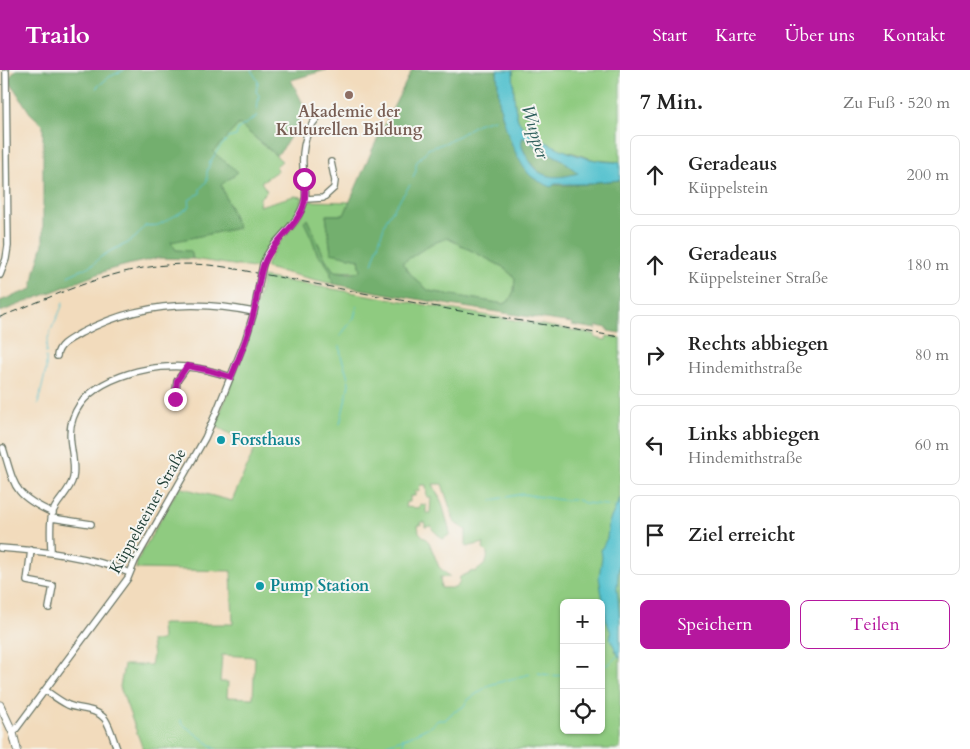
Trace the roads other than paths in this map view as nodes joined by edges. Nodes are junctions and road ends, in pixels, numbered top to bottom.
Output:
1 (6, 71) edge
2 (317, 118) dead end
3 (331, 162) dead end
4 (306, 199) junction
5 (0, 275) edge
6 (254, 312) junction
7 (57, 356) dead end
8 (187, 366) junction
9 (231, 377) junction
10 (175, 399) dead end
11 (3, 448) dead end
12 (52, 515) junction
13 (91, 524) dead end
14 (0, 548) edge
15 (31, 550) junction
16 (50, 552) junction
17 (130, 573) junction
18 (49, 608) dead end
19 (45, 690) junction
20 (0, 705) edge
21 (13, 733) junction
22 (17, 749) edge
23 (117, 749) edge

1 - 5 street
2 - 4 street
3 - 4 street
4 - 6 street, Küppelsteiner Straße, bridge
6 - 7 street
6 - 9 street, Küppelsteiner Straße
8 - 9 street
8 - 10 street
8 - 12 street
9 - 17 street, Küppelsteiner Straße
11 - 12 street
12 - 13 street
12 - 16 street
14 - 15 street
15 - 16 street
15 - 18 street
16 - 17 street
17 - 19 street, Küppelsteiner Straße
19 - 21 street, Küppelsteiner Straße
19 - 23 street
20 - 21 main road
21 - 22 main road

